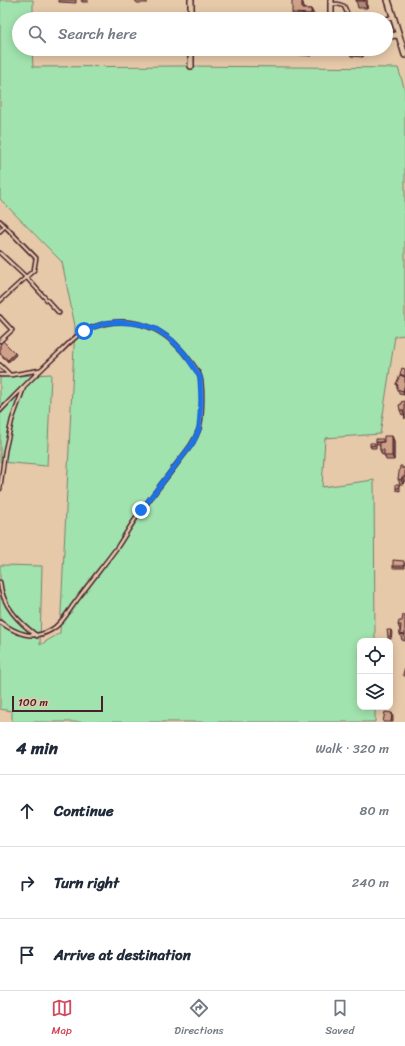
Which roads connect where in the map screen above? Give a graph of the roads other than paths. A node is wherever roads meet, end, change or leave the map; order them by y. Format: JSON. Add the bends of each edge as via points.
{"nodes":[{"id":1,"x":191,"y":0,"type":"edge"},
{"id":2,"x":388,"y":0,"type":"edge"},
{"id":3,"x":331,"y":2,"type":"edge"},
{"id":4,"x":191,"y":12,"type":"edge"},
{"id":5,"x":347,"y":12,"type":"edge"},
{"id":6,"x":392,"y":12,"type":"edge"},
{"id":7,"x":393,"y":17,"type":"edge"},
{"id":8,"x":398,"y":35,"type":"junction"},
{"id":9,"x":393,"y":36,"type":"edge"},
{"id":10,"x":405,"y":55,"type":"edge"},
{"id":11,"x":191,"y":56,"type":"edge"},
{"id":12,"x":191,"y":66,"type":"dead end"},
{"id":13,"x":0,"y":221,"type":"edge"},
{"id":14,"x":5,"y":226,"type":"junction"},
{"id":15,"x":0,"y":231,"type":"edge"},
{"id":16,"x":0,"y":253,"type":"edge"},
{"id":17,"x":26,"y":277,"type":"junction"},
{"id":18,"x":0,"y":301,"type":"edge"},
{"id":19,"x":59,"y":313,"type":"dead end"},
{"id":20,"x":0,"y":317,"type":"edge"},
{"id":21,"x":0,"y":341,"type":"edge"},
{"id":22,"x":0,"y":365,"type":"edge"},
{"id":23,"x":40,"y":370,"type":"junction"},
{"id":24,"x":0,"y":375,"type":"edge"},
{"id":25,"x":10,"y":375,"type":"junction"},
{"id":26,"x":25,"y":385,"type":"junction"},
{"id":27,"x":0,"y":410,"type":"edge"},
{"id":28,"x":0,"y":489,"type":"edge"},
{"id":29,"x":0,"y":582,"type":"edge"},
{"id":30,"x":0,"y":622,"type":"edge"},
{"id":31,"x":37,"y":636,"type":"junction"}],
"edges":[{"from":1,"to":4,"type":"street"},
{"from":2,"to":6,"type":"street"},
{"from":3,"to":5,"type":"lane","via":[[344,6]]},
{"from":7,"to":8,"type":"street"},
{"from":8,"to":9,"type":"street"},
{"from":8,"to":10,"type":"street"},
{"from":11,"to":12,"type":"street"},
{"from":13,"to":14,"type":"lane"},
{"from":14,"to":15,"type":"lane"},
{"from":14,"to":17,"type":"lane","via":[[36,258],[34,270]]},
{"from":16,"to":17,"type":"lane"},
{"from":17,"to":18,"type":"lane"},
{"from":17,"to":19,"type":"lane"},
{"from":20,"to":21,"type":"lane","via":[[12,330]]},
{"from":22,"to":25,"type":"lane"},
{"from":23,"to":25,"type":"lane"},
{"from":23,"to":26,"type":"lane"},
{"from":23,"to":31,"type":"lane","via":[[84,331],[105,323],[140,324],[156,329],[172,340],[185,354],[200,377],[201,400],[199,429],[193,443],[141,510],[118,546],[60,623]]},
{"from":24,"to":25,"type":"lane"},
{"from":26,"to":27,"type":"lane"},
{"from":26,"to":28,"type":"lane","via":[[4,451]]},
{"from":29,"to":31,"type":"lane","via":[[8,607],[22,625]]},
{"from":30,"to":31,"type":"lane","via":[[11,630]]}]}
